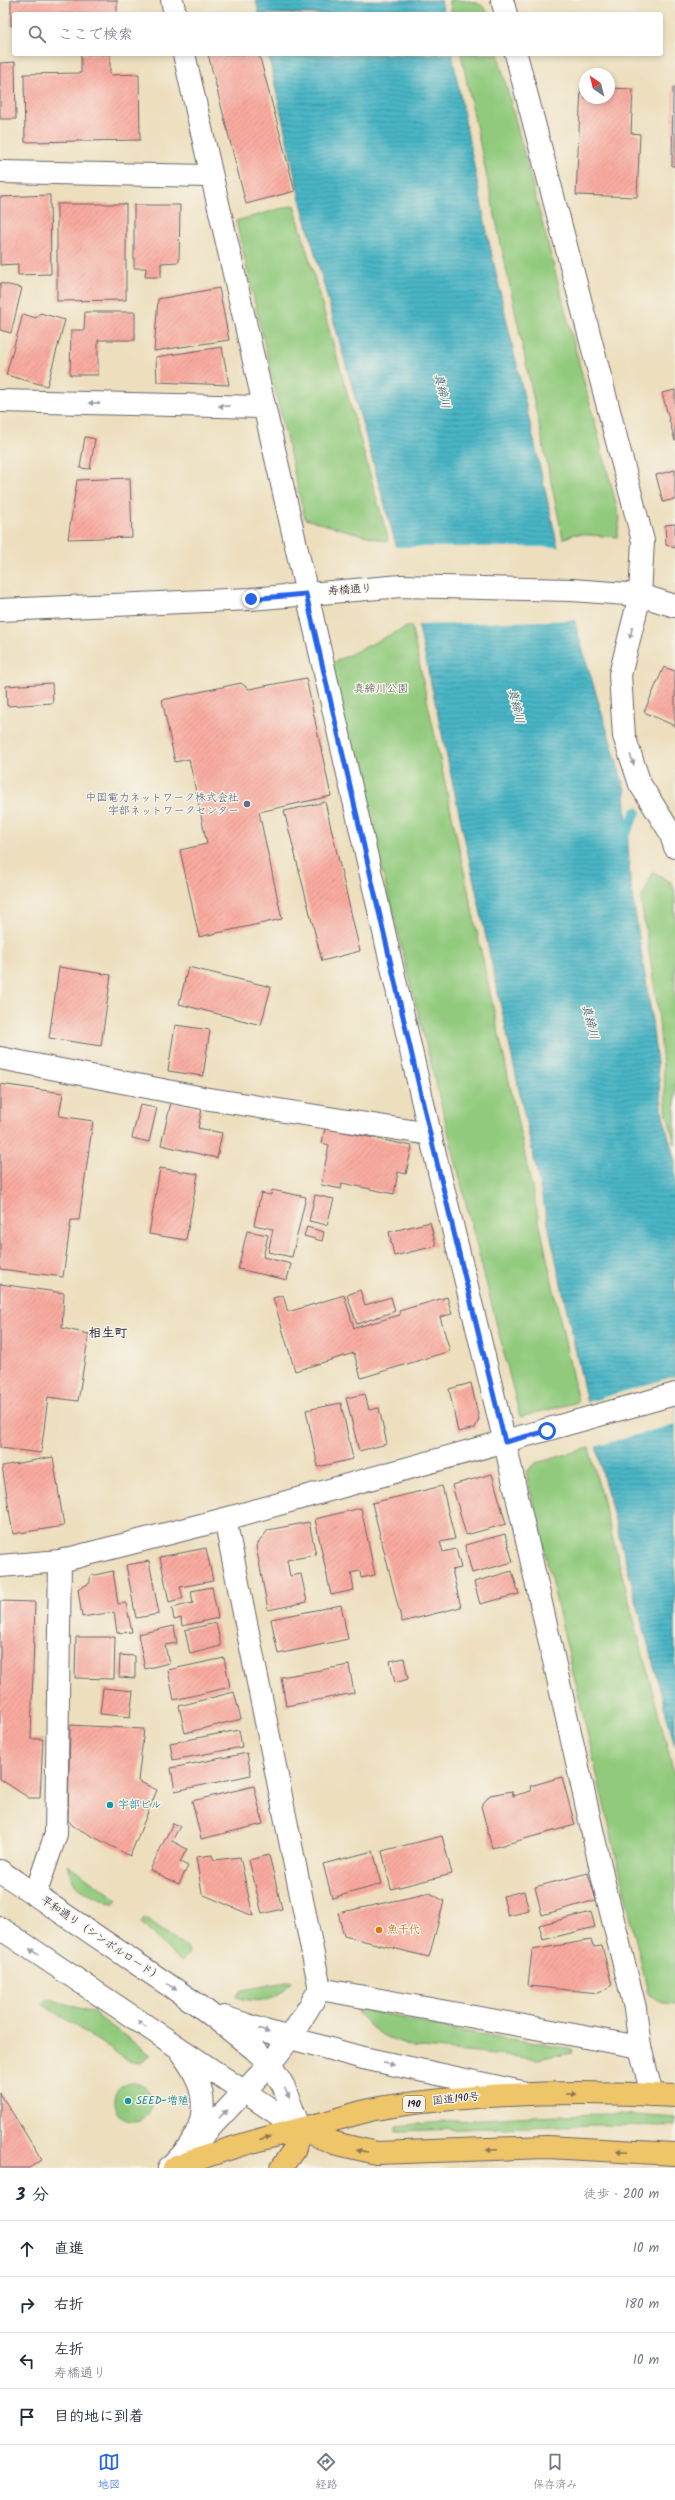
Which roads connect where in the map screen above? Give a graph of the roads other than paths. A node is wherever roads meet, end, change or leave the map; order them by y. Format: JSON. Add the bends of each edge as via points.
{"nodes":[{"id":1,"x":172,"y":0,"type":"edge"},
{"id":2,"x":502,"y":0,"type":"edge"},
{"id":3,"x":175,"y":12,"type":"edge"},
{"id":4,"x":505,"y":12,"type":"edge"},
{"id":5,"x":184,"y":56,"type":"edge"},
{"id":6,"x":517,"y":56,"type":"edge"},
{"id":7,"x":0,"y":172,"type":"edge"},
{"id":8,"x":210,"y":176,"type":"junction"},
{"id":9,"x":0,"y":401,"type":"edge"},
{"id":10,"x":263,"y":406,"type":"junction"},
{"id":11,"x":306,"y":594,"type":"junction"},
{"id":12,"x":640,"y":595,"type":"junction"},
{"id":13,"x":675,"y":606,"type":"edge"},
{"id":14,"x":0,"y":610,"type":"edge"},
{"id":15,"x":673,"y":833,"type":"edge"},
{"id":16,"x":0,"y":1058,"type":"edge"},
{"id":17,"x":430,"y":1134,"type":"junction"},
{"id":18,"x":675,"y":1394,"type":"edge"},
{"id":19,"x":505,"y":1442,"type":"junction"},
{"id":20,"x":225,"y":1519,"type":"junction"},
{"id":21,"x":60,"y":1561,"type":"junction"},
{"id":22,"x":0,"y":1566,"type":"edge"},
{"id":23,"x":0,"y":1872,"type":"edge"},
{"id":24,"x":35,"y":1895,"type":"junction"},
{"id":25,"x":0,"y":1928,"type":"edge"},
{"id":26,"x":320,"y":1989,"type":"junction"},
{"id":27,"x":201,"y":2007,"type":"junction"},
{"id":28,"x":290,"y":2038,"type":"junction"},
{"id":29,"x":175,"y":2046,"type":"junction"},
{"id":30,"x":640,"y":2047,"type":"junction"},
{"id":31,"x":270,"y":2064,"type":"junction"},
{"id":32,"x":245,"y":2092,"type":"junction"},
{"id":33,"x":532,"y":2094,"type":"junction"},
{"id":34,"x":652,"y":2095,"type":"junction"},
{"id":35,"x":675,"y":2096,"type":"edge"},
{"id":36,"x":300,"y":2129,"type":"junction"},
{"id":37,"x":675,"y":2155,"type":"edge"},
{"id":38,"x":180,"y":2160,"type":"edge"},
{"id":39,"x":169,"y":2168,"type":"edge"},
{"id":40,"x":281,"y":2168,"type":"edge"},
{"id":41,"x":633,"y":2168,"type":"edge"}],
"edges":[{"from":1,"to":3,"type":"street"},
{"from":2,"to":4,"type":"street"},
{"from":5,"to":8,"type":"street"},
{"from":6,"to":12,"type":"street","via":[[642,541]]},
{"from":7,"to":8,"type":"street"},
{"from":8,"to":10,"type":"street"},
{"from":10,"to":9,"type":"street","one_way":true},
{"from":10,"to":11,"type":"street"},
{"from":11,"to":12,"type":"street","name":"寿橋通り","via":[[401,586],[572,590]]},
{"from":11,"to":14,"type":"street","name":"寿橋通り","via":[[251,599]]},
{"from":11,"to":17,"type":"street"},
{"from":12,"to":13,"type":"street","name":"寿橋通り"},
{"from":12,"to":15,"type":"street","one_way":true,"via":[[620,675],[624,736],[640,784]]},
{"from":16,"to":17,"type":"street","via":[[203,1098]]},
{"from":17,"to":19,"type":"street"},
{"from":18,"to":19,"type":"street"},
{"from":19,"to":20,"type":"street"},
{"from":19,"to":30,"type":"street","via":[[606,1892],[635,2008]]},
{"from":20,"to":21,"type":"street"},
{"from":20,"to":26,"type":"street"},
{"from":21,"to":22,"type":"street"},
{"from":21,"to":24,"type":"street","via":[[56,1834]]},
{"from":23,"to":24,"type":"street","name":"平和通り（シンボルロード）"},
{"from":24,"to":27,"type":"street","name":"平和通り（シンボルロード）","one_way":true},
{"from":29,"to":25,"type":"street","one_way":true},
{"from":26,"to":28,"type":"street"},
{"from":26,"to":30,"type":"street"},
{"from":27,"to":28,"type":"street","one_way":true,"via":[[232,2021]]},
{"from":27,"to":31,"type":"street","via":[[231,2029]]},
{"from":28,"to":31,"type":"street"},
{"from":28,"to":33,"type":"street","one_way":true,"via":[[363,2058]]},
{"from":29,"to":32,"type":"street"},
{"from":29,"to":38,"type":"street","via":[[195,2074],[201,2089],[202,2119],[195,2140]]},
{"from":30,"to":34,"type":"street"},
{"from":31,"to":32,"type":"street"},
{"from":31,"to":36,"type":"street","one_way":true,"via":[[291,2102]]},
{"from":32,"to":36,"type":"street"},
{"from":38,"to":32,"type":"street","one_way":true},
{"from":33,"to":34,"type":"highway","name":"国道190号","number":"190","one_way":true},
{"from":33,"to":36,"type":"highway","name":"国道190号","number":"190","via":[[464,2097],[384,2108]]},
{"from":34,"to":35,"type":"highway","name":"国道190号","number":"190"},
{"from":37,"to":36,"type":"highway","one_way":true,"via":[[547,2147],[376,2153],[334,2143]]},
{"from":38,"to":36,"type":"highway","name":"国道190号","number":"190","one_way":true},
{"from":36,"to":40,"type":"highway","via":[[295,2148]]},
{"from":37,"to":41,"type":"highway"},
{"from":38,"to":39,"type":"street"}]}
